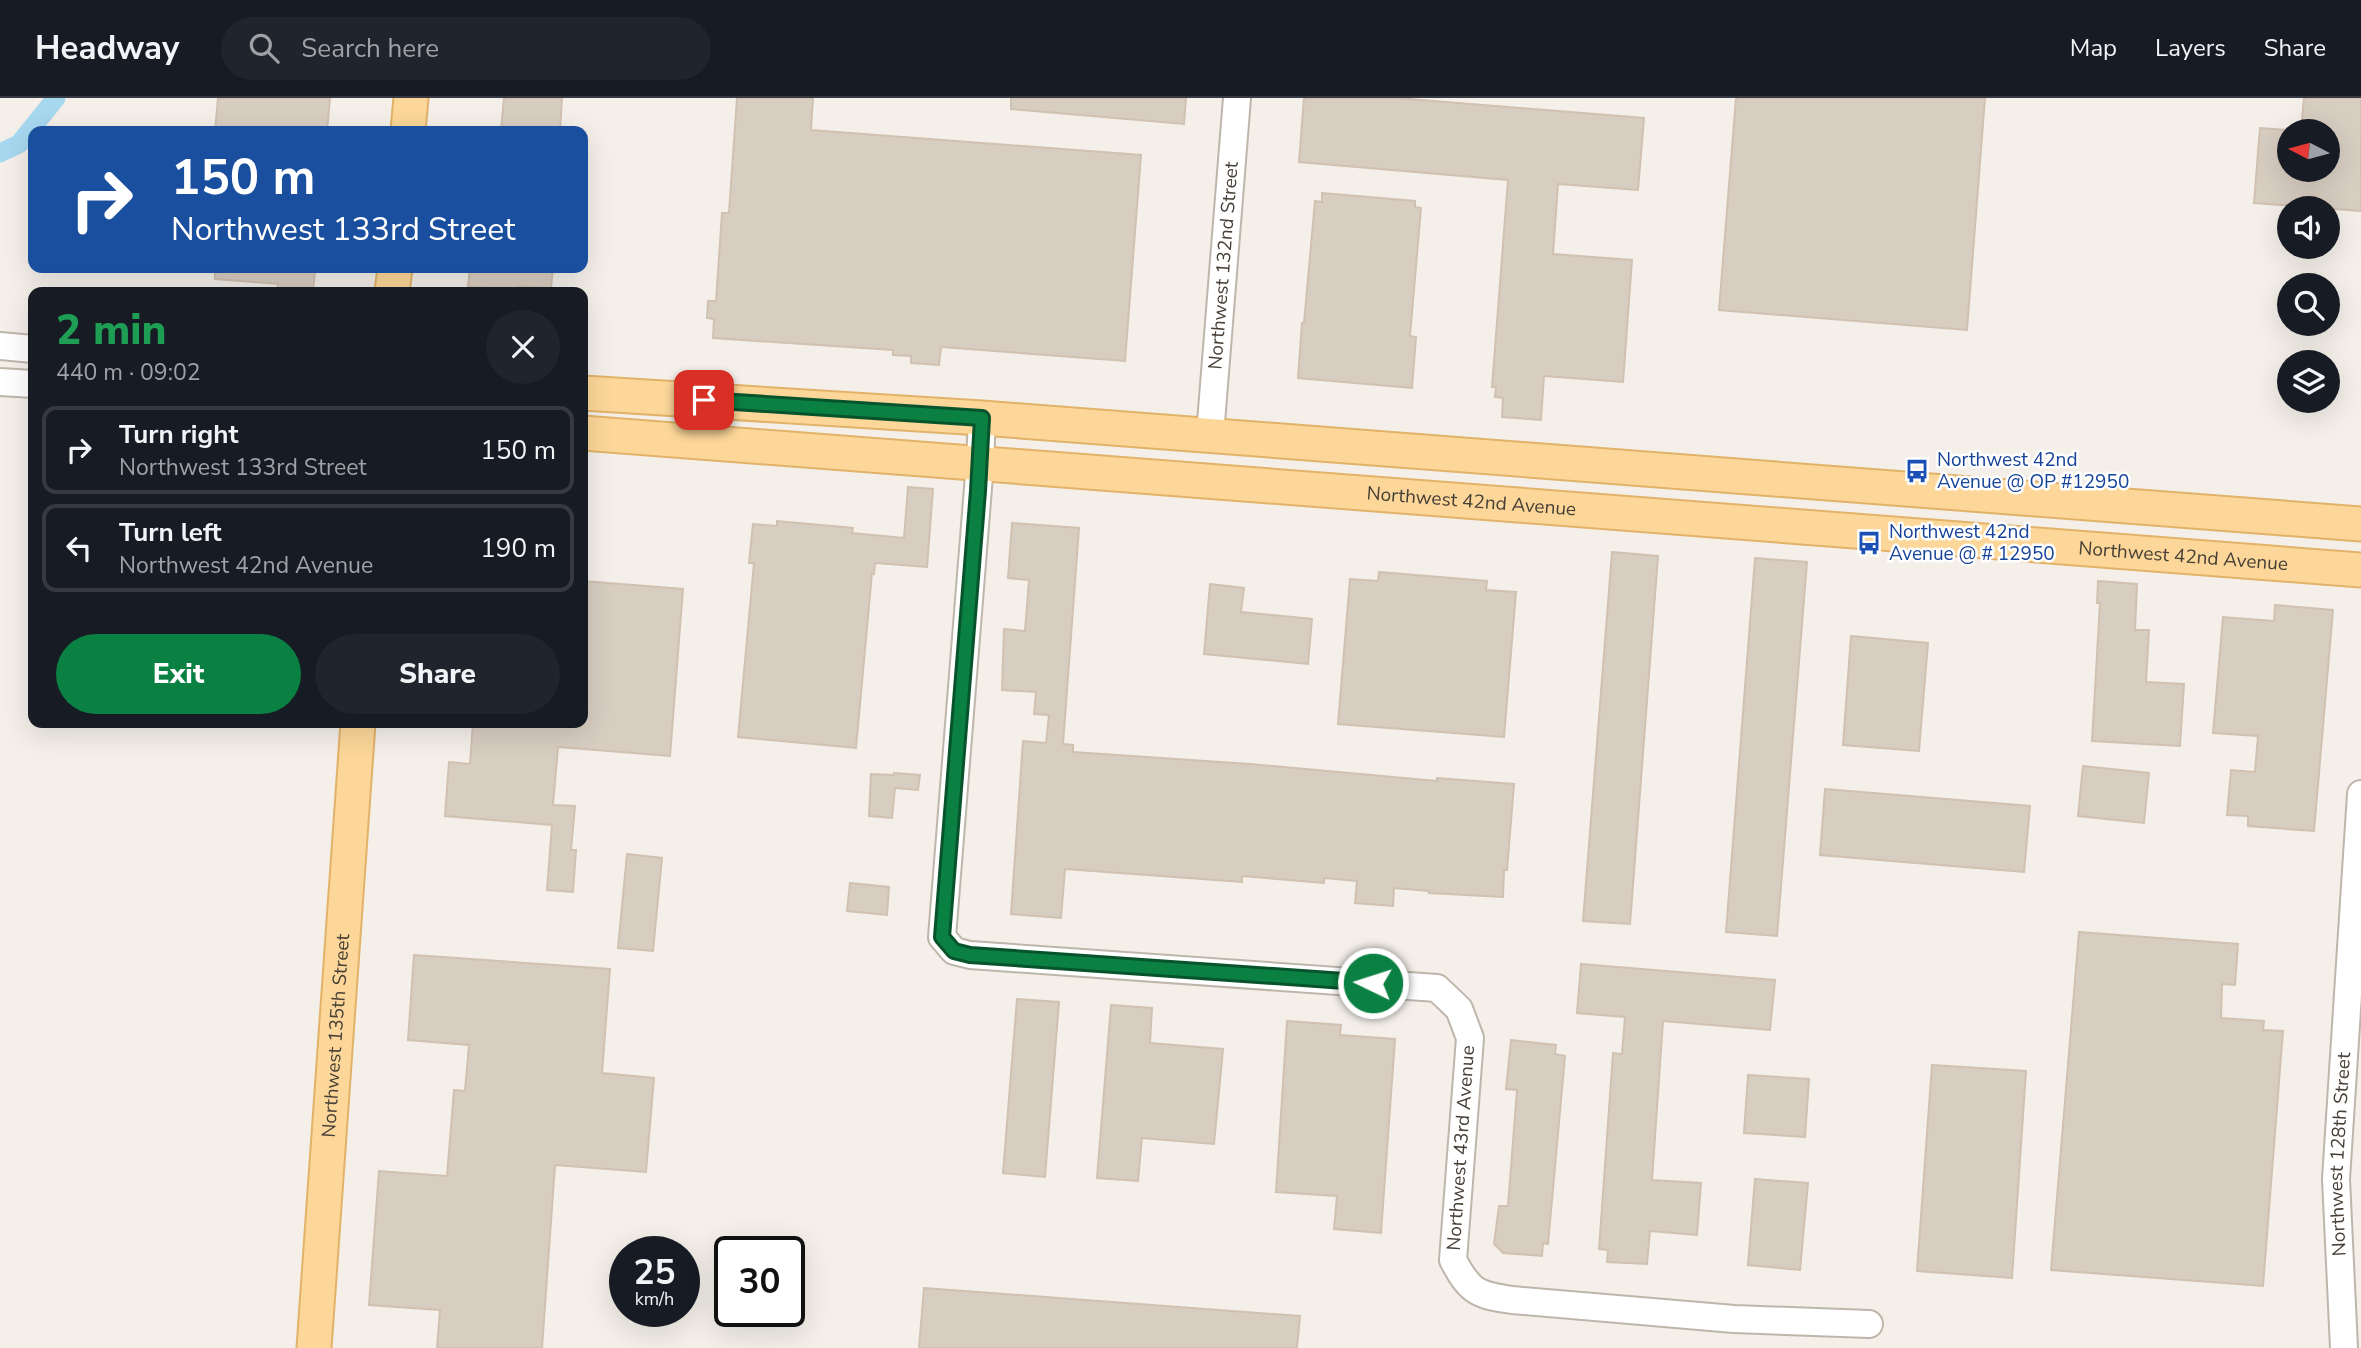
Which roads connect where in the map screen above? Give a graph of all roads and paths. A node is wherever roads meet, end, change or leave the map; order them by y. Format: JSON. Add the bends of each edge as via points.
{"nodes":[{"id":1,"x":411,"y":98,"type":"edge"},
{"id":2,"x":1237,"y":98,"type":"edge"},
{"id":3,"x":408,"y":126,"type":"edge"},
{"id":4,"x":0,"y":346,"type":"edge"},
{"id":5,"x":28,"y":349,"type":"edge"},
{"id":6,"x":0,"y":382,"type":"edge"},
{"id":7,"x":28,"y":384,"type":"edge"},
{"id":8,"x":588,"y":393,"type":"edge"},
{"id":9,"x":982,"y":418,"type":"junction"},
{"id":10,"x":588,"y":433,"type":"edge"},
{"id":11,"x":1210,"y":435,"type":"junction"},
{"id":12,"x":980,"y":463,"type":"junction"},
{"id":13,"x":1207,"y":481,"type":"junction"},
{"id":14,"x":1962,"y":493,"type":"junction"},
{"id":15,"x":2171,"y":510,"type":"junction"},
{"id":16,"x":2361,"y":524,"type":"edge"},
{"id":17,"x":1961,"y":539,"type":"junction"},
{"id":18,"x":2167,"y":555,"type":"junction"},
{"id":19,"x":2361,"y":570,"type":"edge"},
{"id":20,"x":358,"y":728,"type":"edge"},
{"id":21,"x":2361,"y":794,"type":"edge"},
{"id":22,"x":1869,"y":1324,"type":"dead end"},
{"id":23,"x":314,"y":1348,"type":"edge"},
{"id":24,"x":2344,"y":1348,"type":"edge"}],
"edges":[{"from":1,"to":3,"type":"main road"},
{"from":2,"to":11,"type":"street","name":"Northwest 132nd Street"},
{"from":4,"to":5,"type":"street"},
{"from":6,"to":7,"type":"street"},
{"from":8,"to":9,"type":"main road"},
{"from":9,"to":11,"type":"main road"},
{"from":9,"to":12,"type":"street"},
{"from":10,"to":12,"type":"main road","name":"Northwest 42nd Avenue"},
{"from":11,"to":13,"type":"main road"},
{"from":11,"to":14,"type":"main road"},
{"from":12,"to":13,"type":"main road","name":"Northwest 42nd Avenue"},
{"from":12,"to":22,"type":"street","name":"Northwest 43rd Avenue","via":[[942,937],[954,951],[1437,988],[1459,1009],[1470,1038],[1452,1260],[1465,1282],[1483,1296],[1513,1300],[1734,1319]]},
{"from":13,"to":17,"type":"main road","name":"Northwest 42nd Avenue"},
{"from":14,"to":15,"type":"main road"},
{"from":14,"to":17,"type":"main road"},
{"from":15,"to":16,"type":"main road"},
{"from":15,"to":18,"type":"main road"},
{"from":17,"to":18,"type":"main road","name":"Northwest 42nd Avenue"},
{"from":18,"to":19,"type":"main road","name":"Northwest 42nd Avenue"},
{"from":20,"to":23,"type":"main road","name":"Northwest 135th Street"},
{"from":21,"to":24,"type":"street","name":"Northwest 128th Street","via":[[2336,1179]]}]}
